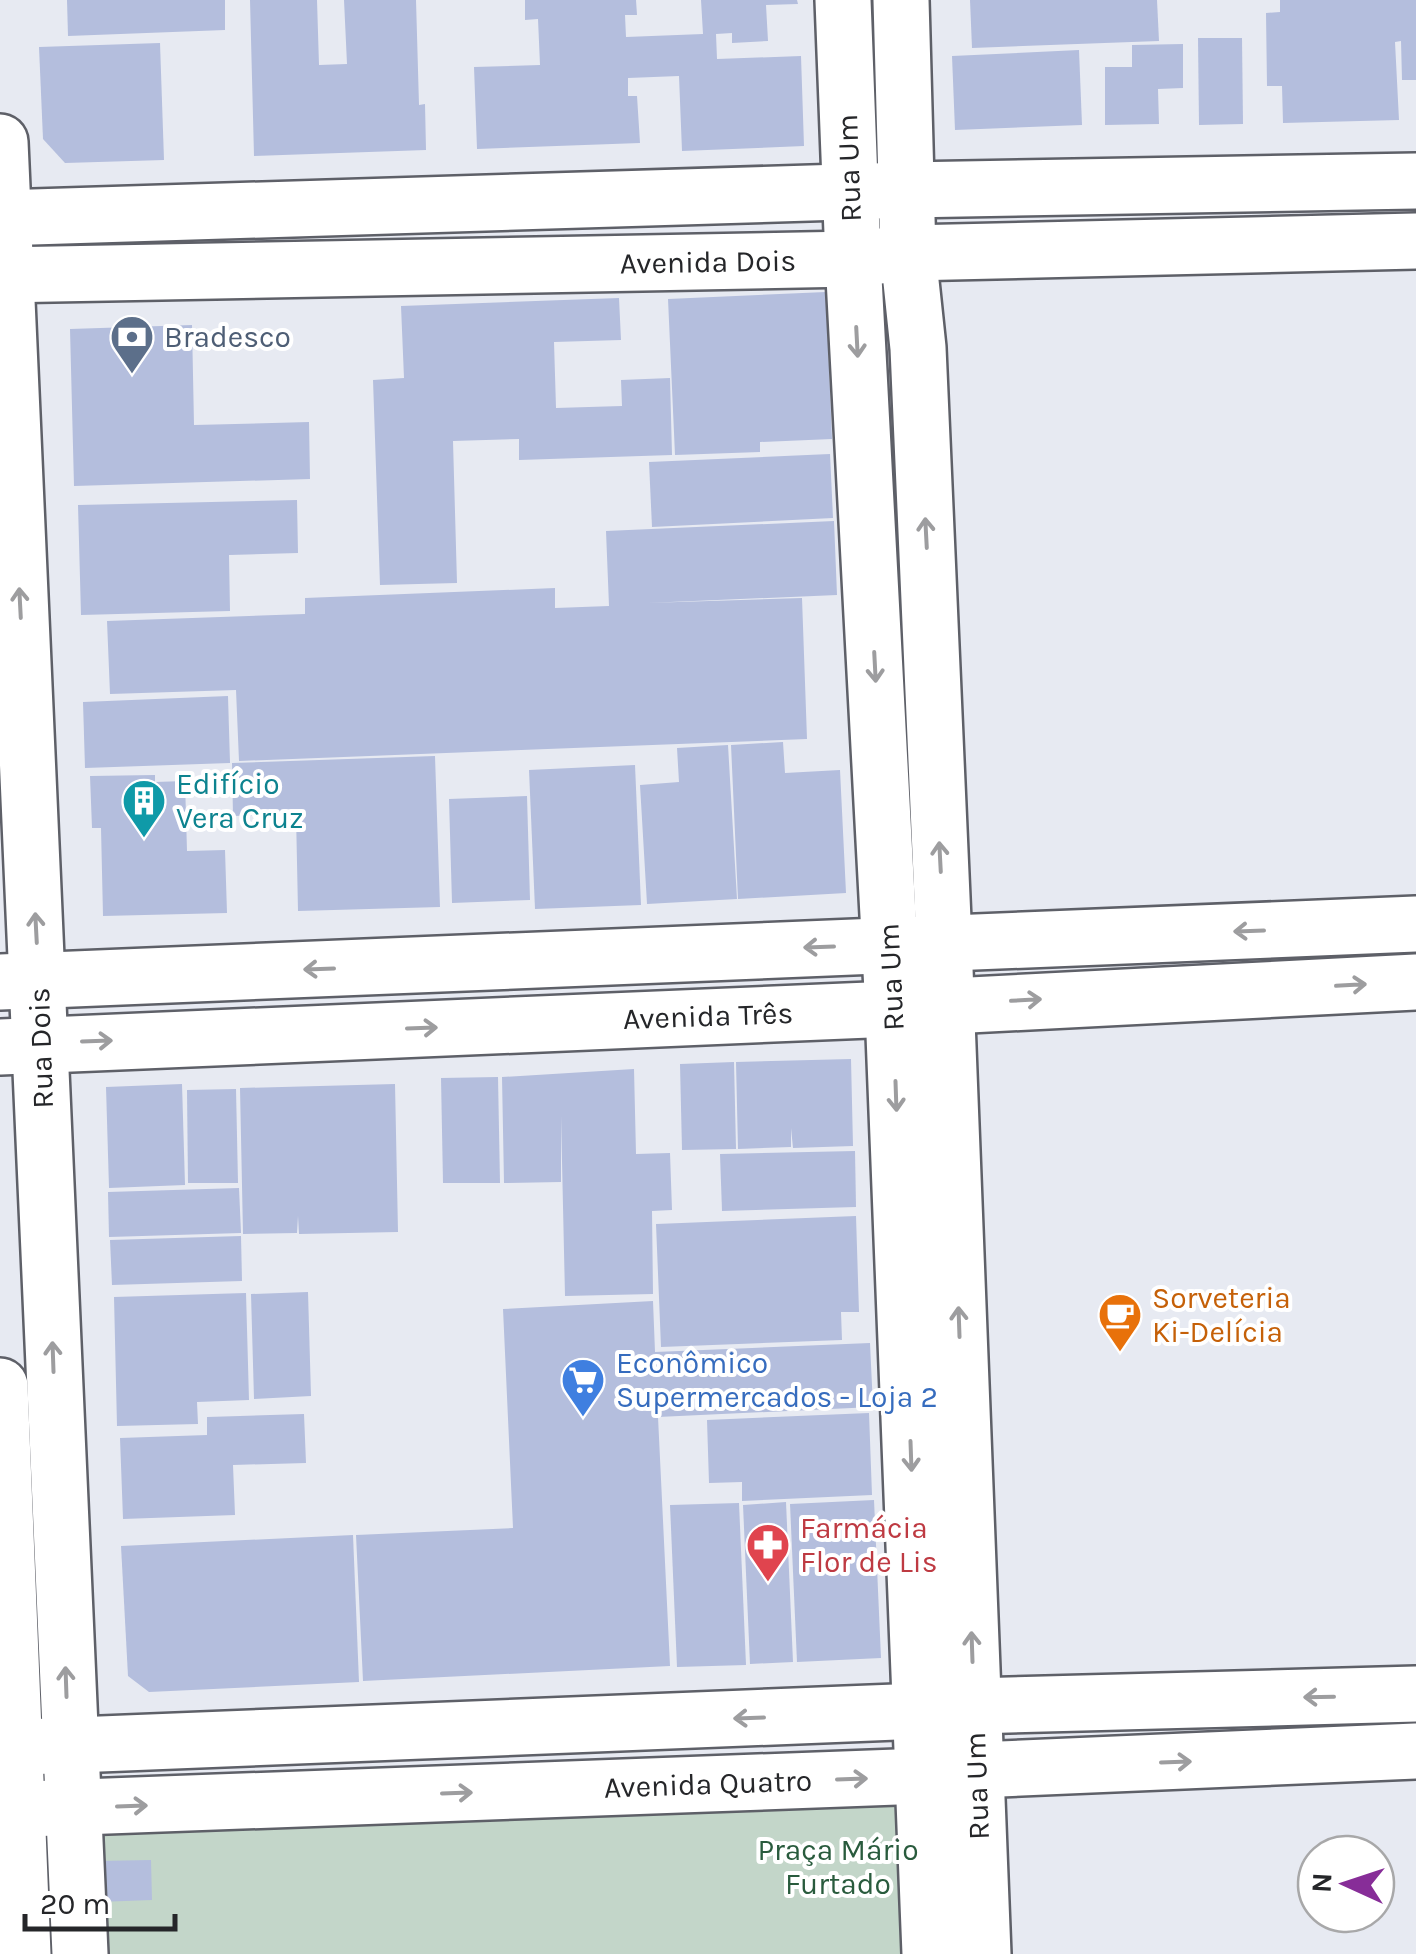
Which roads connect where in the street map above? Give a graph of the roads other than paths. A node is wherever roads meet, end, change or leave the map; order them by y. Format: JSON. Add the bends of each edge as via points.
{"nodes":[{"id":1,"x":842,"y":0,"type":"edge"},
{"id":2,"x":901,"y":0,"type":"edge"},
{"id":3,"x":0,"y":142,"type":"edge"},
{"id":4,"x":1416,"y":180,"type":"edge"},
{"id":5,"x":906,"y":190,"type":"junction"},
{"id":6,"x":850,"y":194,"type":"junction"},
{"id":7,"x":1,"y":218,"type":"edge"},
{"id":8,"x":1416,"y":241,"type":"edge"},
{"id":9,"x":908,"y":253,"type":"junction"},
{"id":10,"x":853,"y":259,"type":"junction"},
{"id":11,"x":2,"y":275,"type":"edge"},
{"id":12,"x":1416,"y":924,"type":"edge"},
{"id":13,"x":944,"y":943,"type":"junction"},
{"id":14,"x":890,"y":944,"type":"junction"},
{"id":15,"x":19,"y":982,"type":"edge"},
{"id":16,"x":1416,"y":982,"type":"edge"},
{"id":17,"x":946,"y":1004,"type":"junction"},
{"id":18,"x":893,"y":1009,"type":"junction"},
{"id":19,"x":20,"y":1045,"type":"edge"},
{"id":20,"x":0,"y":1386,"type":"edge"},
{"id":21,"x":1416,"y":1694,"type":"edge"},
{"id":22,"x":974,"y":1706,"type":"junction"},
{"id":23,"x":921,"y":1712,"type":"junction"},
{"id":24,"x":69,"y":1744,"type":"junction"},
{"id":25,"x":7,"y":1747,"type":"edge"},
{"id":26,"x":1416,"y":1751,"type":"edge"},
{"id":27,"x":977,"y":1770,"type":"junction"},
{"id":28,"x":924,"y":1776,"type":"junction"},
{"id":29,"x":74,"y":1808,"type":"junction"},
{"id":30,"x":9,"y":1810,"type":"edge"},
{"id":31,"x":23,"y":1954,"type":"edge"},
{"id":32,"x":80,"y":1954,"type":"edge"},
{"id":33,"x":930,"y":1954,"type":"edge"},
{"id":34,"x":982,"y":1954,"type":"edge"}],
"edges":[{"from":1,"to":6,"type":"street","name":"Rua Um"},
{"from":2,"to":5,"type":"street","name":"Rua Um"},
{"from":3,"to":7,"type":"street","name":"Rua Dois"},
{"from":4,"to":5,"type":"street"},
{"from":5,"to":6,"type":"street"},
{"from":5,"to":9,"type":"street","name":"Rua Um"},
{"from":6,"to":7,"type":"street"},
{"from":6,"to":10,"type":"street","name":"Rua Um"},
{"from":7,"to":11,"type":"street","name":"Rua Dois"},
{"from":8,"to":9,"type":"street","name":"Avenida Dois"},
{"from":9,"to":10,"type":"street","name":"Avenida Dois"},
{"from":13,"to":9,"type":"street","name":"Rua Um","one_way":true,"via":[[918,348]]},
{"from":10,"to":11,"type":"street","name":"Avenida Dois"},
{"from":10,"to":14,"type":"street","name":"Rua Um","one_way":true},
{"from":15,"to":11,"type":"street","name":"Rua Dois","one_way":true},
{"from":12,"to":13,"type":"street","one_way":true},
{"from":13,"to":14,"type":"street"},
{"from":13,"to":17,"type":"street","name":"Rua Um"},
{"from":14,"to":15,"type":"street","one_way":true},
{"from":14,"to":18,"type":"street","name":"Rua Um"},
{"from":15,"to":19,"type":"street","name":"Rua Dois"},
{"from":17,"to":16,"type":"street","name":"Avenida Três","one_way":true},
{"from":17,"to":18,"type":"street","name":"Avenida Três"},
{"from":22,"to":17,"type":"street","name":"Rua Um","one_way":true},
{"from":19,"to":18,"type":"street","name":"Avenida Três","one_way":true},
{"from":18,"to":23,"type":"street","name":"Rua Um","one_way":true},
{"from":24,"to":19,"type":"street","name":"Rua Dois","one_way":true},
{"from":20,"to":25,"type":"street"},
{"from":21,"to":22,"type":"street","one_way":true},
{"from":22,"to":23,"type":"street"},
{"from":22,"to":27,"type":"street","name":"Rua Um"},
{"from":23,"to":24,"type":"street","one_way":true},
{"from":23,"to":28,"type":"street","name":"Rua Um"},
{"from":24,"to":25,"type":"street"},
{"from":24,"to":29,"type":"street","name":"Rua Dois"},
{"from":25,"to":30,"type":"street"},
{"from":27,"to":26,"type":"street","name":"Avenida Quatro","one_way":true},
{"from":27,"to":28,"type":"street","name":"Avenida Quatro"},
{"from":27,"to":34,"type":"street","name":"Rua Um"},
{"from":29,"to":28,"type":"street","name":"Avenida Quatro","one_way":true},
{"from":28,"to":33,"type":"street","name":"Rua Um"},
{"from":29,"to":30,"type":"street","name":"Avenida Quatro"},
{"from":29,"to":32,"type":"street","name":"Rua Dois"},
{"from":30,"to":31,"type":"street"}]}
